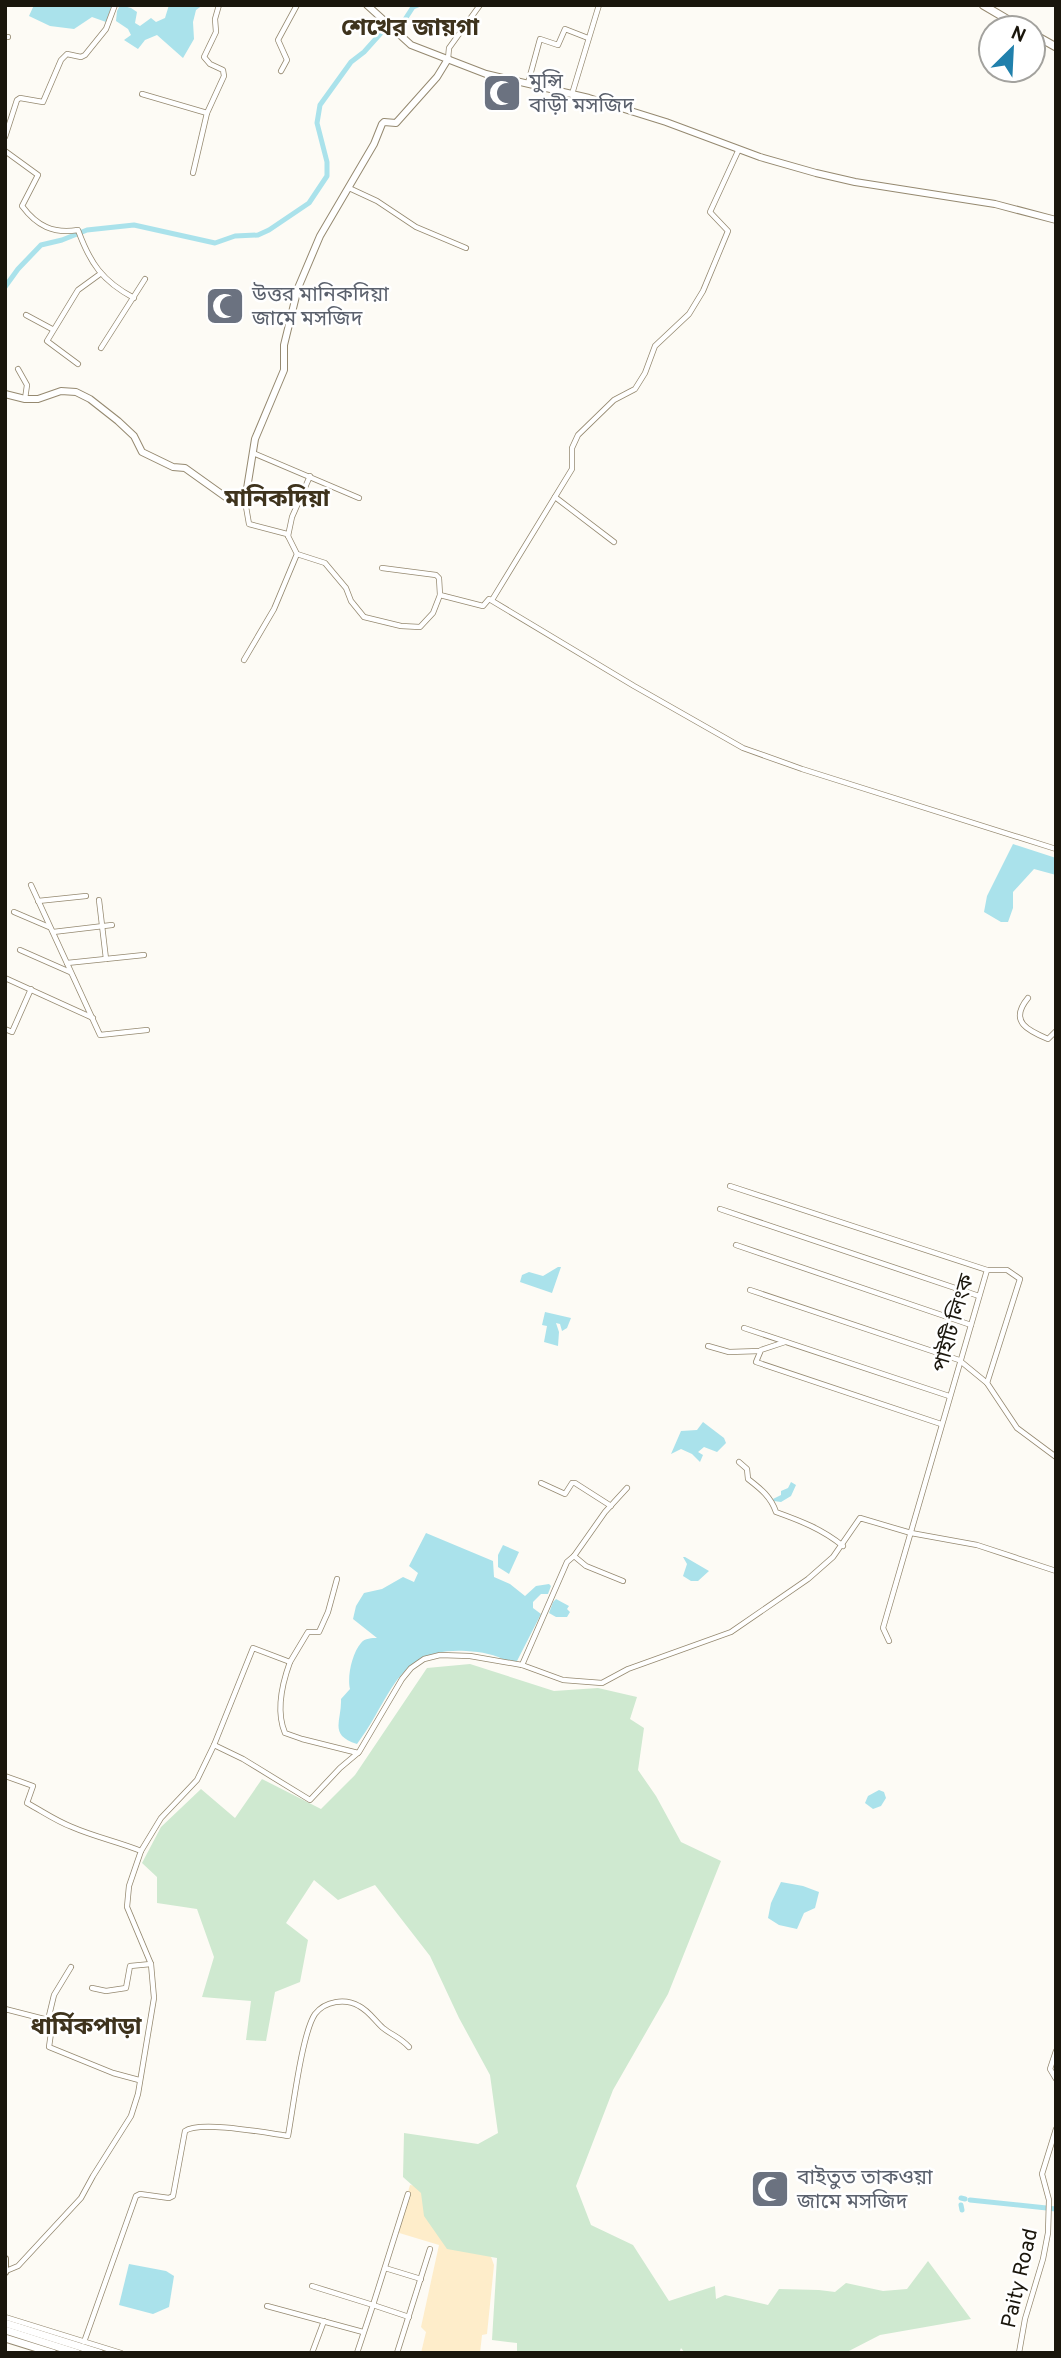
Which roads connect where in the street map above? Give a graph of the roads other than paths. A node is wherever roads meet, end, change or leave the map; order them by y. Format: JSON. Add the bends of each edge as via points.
{"nodes":[{"id":1,"x":115,"y":5,"type":"edge"},
{"id":2,"x":219,"y":5,"type":"edge"},
{"id":3,"x":297,"y":5,"type":"edge"},
{"id":4,"x":367,"y":5,"type":"edge"},
{"id":5,"x":480,"y":5,"type":"edge"},
{"id":6,"x":600,"y":5,"type":"edge"},
{"id":7,"x":983,"y":5,"type":"edge"},
{"id":8,"x":998,"y":14,"type":"edge"},
{"id":9,"x":588,"y":38,"type":"junction"},
{"id":10,"x":448,"y":58,"type":"junction"},
{"id":11,"x":281,"y":71,"type":"dead end"},
{"id":12,"x":528,"y":83,"type":"junction"},
{"id":13,"x":142,"y":94,"type":"dead end"},
{"id":14,"x":572,"y":94,"type":"junction"},
{"id":15,"x":207,"y":113,"type":"junction"},
{"id":16,"x":5,"y":137,"type":"edge"},
{"id":17,"x":739,"y":149,"type":"junction"},
{"id":18,"x":5,"y":151,"type":"edge"},
{"id":19,"x":193,"y":173,"type":"dead end"},
{"id":20,"x":348,"y":187,"type":"junction"},
{"id":21,"x":1056,"y":220,"type":"edge"},
{"id":22,"x":466,"y":248,"type":"dead end"},
{"id":23,"x":100,"y":274,"type":"junction"},
{"id":24,"x":145,"y":279,"type":"dead end"},
{"id":25,"x":134,"y":298,"type":"junction"},
{"id":26,"x":26,"y":315,"type":"dead end"},
{"id":27,"x":52,"y":328,"type":"junction"},
{"id":28,"x":101,"y":348,"type":"dead end"},
{"id":29,"x":78,"y":364,"type":"dead end"},
{"id":30,"x":18,"y":369,"type":"dead end"},
{"id":31,"x":5,"y":394,"type":"edge"},
{"id":32,"x":25,"y":399,"type":"junction"},
{"id":33,"x":253,"y":453,"type":"junction"},
{"id":34,"x":310,"y":477,"type":"junction"},
{"id":35,"x":555,"y":497,"type":"junction"},
{"id":36,"x":359,"y":498,"type":"dead end"},
{"id":37,"x":245,"y":501,"type":"junction"},
{"id":38,"x":288,"y":536,"type":"junction"},
{"id":39,"x":614,"y":542,"type":"dead end"},
{"id":40,"x":297,"y":554,"type":"junction"},
{"id":41,"x":382,"y":568,"type":"dead end"},
{"id":42,"x":440,"y":595,"type":"junction"},
{"id":43,"x":492,"y":600,"type":"junction"},
{"id":44,"x":244,"y":660,"type":"dead end"},
{"id":45,"x":1056,"y":849,"type":"edge"},
{"id":46,"x":31,"y":885,"type":"dead end"},
{"id":47,"x":86,"y":896,"type":"dead end"},
{"id":48,"x":99,"y":900,"type":"dead end"},
{"id":49,"x":38,"y":901,"type":"junction"},
{"id":50,"x":14,"y":912,"type":"dead end"},
{"id":51,"x":112,"y":925,"type":"dead end"},
{"id":52,"x":102,"y":926,"type":"junction"},
{"id":53,"x":52,"y":930,"type":"junction"},
{"id":54,"x":20,"y":950,"type":"dead end"},
{"id":55,"x":144,"y":955,"type":"dead end"},
{"id":56,"x":106,"y":959,"type":"junction"},
{"id":57,"x":67,"y":963,"type":"junction"},
{"id":58,"x":71,"y":972,"type":"junction"},
{"id":59,"x":5,"y":978,"type":"edge"},
{"id":60,"x":31,"y":989,"type":"junction"},
{"id":61,"x":1028,"y":998,"type":"dead end"},
{"id":62,"x":93,"y":1018,"type":"junction"},
{"id":63,"x":5,"y":1029,"type":"edge"},
{"id":64,"x":147,"y":1030,"type":"dead end"},
{"id":65,"x":1056,"y":1031,"type":"edge"},
{"id":66,"x":730,"y":1186,"type":"dead end"},
{"id":67,"x":720,"y":1209,"type":"dead end"},
{"id":68,"x":736,"y":1245,"type":"dead end"},
{"id":69,"x":987,"y":1270,"type":"junction"},
{"id":70,"x":751,"y":1290,"type":"dead end"},
{"id":71,"x":979,"y":1296,"type":"junction"},
{"id":72,"x":971,"y":1325,"type":"junction"},
{"id":73,"x":744,"y":1328,"type":"dead end"},
{"id":74,"x":785,"y":1342,"type":"junction"},
{"id":75,"x":708,"y":1346,"type":"dead end"},
{"id":76,"x":761,"y":1350,"type":"junction"},
{"id":77,"x":959,"y":1360,"type":"junction"},
{"id":78,"x":987,"y":1383,"type":"junction"},
{"id":79,"x":949,"y":1396,"type":"junction"},
{"id":80,"x":941,"y":1424,"type":"junction"},
{"id":81,"x":1056,"y":1457,"type":"edge"},
{"id":82,"x":739,"y":1462,"type":"dead end"},
{"id":83,"x":541,"y":1483,"type":"dead end"},
{"id":84,"x":627,"y":1488,"type":"dead end"},
{"id":85,"x":611,"y":1506,"type":"junction"},
{"id":86,"x":911,"y":1533,"type":"junction"},
{"id":87,"x":842,"y":1546,"type":"junction"},
{"id":88,"x":574,"y":1556,"type":"junction"},
{"id":89,"x":1056,"y":1571,"type":"edge"},
{"id":90,"x":337,"y":1578,"type":"dead end"},
{"id":91,"x":623,"y":1581,"type":"dead end"},
{"id":92,"x":889,"y":1641,"type":"dead end"},
{"id":93,"x":290,"y":1662,"type":"junction"},
{"id":94,"x":522,"y":1665,"type":"junction"},
{"id":95,"x":214,"y":1745,"type":"junction"},
{"id":96,"x":359,"y":1752,"type":"junction"},
{"id":97,"x":5,"y":1776,"type":"edge"},
{"id":98,"x":141,"y":1851,"type":"junction"},
{"id":99,"x":151,"y":1964,"type":"junction"},
{"id":100,"x":71,"y":1967,"type":"dead end"},
{"id":101,"x":92,"y":1988,"type":"dead end"},
{"id":102,"x":5,"y":2009,"type":"edge"},
{"id":103,"x":48,"y":2020,"type":"junction"},
{"id":104,"x":409,"y":2047,"type":"dead end"},
{"id":105,"x":1056,"y":2051,"type":"edge"},
{"id":106,"x":1056,"y":2079,"type":"edge"},
{"id":107,"x":139,"y":2080,"type":"junction"},
{"id":108,"x":1056,"y":2129,"type":"edge"},
{"id":109,"x":408,"y":2193,"type":"dead end"},
{"id":110,"x":430,"y":2249,"type":"dead end"},
{"id":111,"x":5,"y":2259,"type":"edge"},
{"id":112,"x":385,"y":2268,"type":"junction"},
{"id":113,"x":5,"y":2271,"type":"edge"},
{"id":114,"x":421,"y":2279,"type":"junction"},
{"id":115,"x":312,"y":2286,"type":"dead end"},
{"id":116,"x":373,"y":2305,"type":"junction"},
{"id":117,"x":267,"y":2306,"type":"dead end"},
{"id":118,"x":5,"y":2317,"type":"edge"},
{"id":119,"x":409,"y":2317,"type":"junction"},
{"id":120,"x":324,"y":2321,"type":"junction"},
{"id":121,"x":5,"y":2323,"type":"edge"},
{"id":122,"x":5,"y":2330,"type":"edge"},
{"id":123,"x":363,"y":2332,"type":"junction"},
{"id":124,"x":5,"y":2338,"type":"edge"},
{"id":125,"x":84,"y":2343,"type":"junction"},
{"id":126,"x":53,"y":2353,"type":"edge"},
{"id":127,"x":77,"y":2353,"type":"edge"},
{"id":128,"x":100,"y":2353,"type":"edge"},
{"id":129,"x":121,"y":2353,"type":"edge"},
{"id":130,"x":312,"y":2353,"type":"edge"},
{"id":131,"x":357,"y":2353,"type":"edge"},
{"id":132,"x":397,"y":2353,"type":"edge"},
{"id":133,"x":1019,"y":2353,"type":"edge"}],
"edges":[{"from":1,"to":16,"type":"street","via":[[106,29],[85,55],[67,54],[61,60],[43,102],[17,100]]},
{"from":2,"to":15,"type":"street","via":[[215,32],[204,57],[224,73]]},
{"from":3,"to":11,"type":"street","via":[[278,40],[287,60]]},
{"from":4,"to":10,"type":"main road","via":[[411,45]]},
{"from":5,"to":10,"type":"street","via":[[449,48]]},
{"from":6,"to":9,"type":"street"},
{"from":7,"to":8,"type":"main road"},
{"from":9,"to":12,"type":"street","via":[[565,29],[558,45],[540,39]]},
{"from":9,"to":14,"type":"street"},
{"from":10,"to":12,"type":"main road","via":[[485,74]]},
{"from":10,"to":20,"type":"main road","via":[[396,123],[382,124]]},
{"from":12,"to":14,"type":"main road"},
{"from":13,"to":15,"type":"street"},
{"from":14,"to":17,"type":"main road"},
{"from":15,"to":19,"type":"street"},
{"from":17,"to":21,"type":"main road","via":[[856,182],[995,204]]},
{"from":17,"to":35,"type":"street","via":[[710,212],[728,230],[703,291],[689,314],[655,346],[635,389],[614,400],[578,435],[572,469]]},
{"from":18,"to":23,"type":"street","via":[[38,175],[22,206],[44,229],[78,230]]},
{"from":20,"to":22,"type":"street","via":[[416,227]]},
{"from":20,"to":33,"type":"main road","via":[[298,288],[284,345],[284,370]]},
{"from":23,"to":25,"type":"street"},
{"from":23,"to":27,"type":"street","via":[[78,290]]},
{"from":24,"to":25,"type":"street"},
{"from":25,"to":28,"type":"street"},
{"from":26,"to":27,"type":"street"},
{"from":27,"to":29,"type":"street","via":[[47,341]]},
{"from":30,"to":32,"type":"street","via":[[27,385]]},
{"from":31,"to":32,"type":"main road"},
{"from":32,"to":37,"type":"main road","via":[[61,391],[83,396],[134,436],[142,452],[185,468],[227,498]]},
{"from":33,"to":34,"type":"street"},
{"from":33,"to":37,"type":"main road"},
{"from":34,"to":36,"type":"street"},
{"from":34,"to":38,"type":"street"},
{"from":35,"to":39,"type":"street"},
{"from":35,"to":43,"type":"street"},
{"from":37,"to":38,"type":"street","via":[[250,525]]},
{"from":38,"to":40,"type":"street"},
{"from":40,"to":42,"type":"street","via":[[325,563],[363,617],[370,620],[420,628]]},
{"from":40,"to":44,"type":"street","via":[[274,609]]},
{"from":41,"to":42,"type":"street","via":[[436,575]]},
{"from":42,"to":43,"type":"street","via":[[483,606]]},
{"from":43,"to":45,"type":"street","via":[[743,748]]},
{"from":46,"to":49,"type":"street"},
{"from":47,"to":49,"type":"street"},
{"from":48,"to":52,"type":"street"},
{"from":49,"to":53,"type":"street"},
{"from":50,"to":53,"type":"street"},
{"from":51,"to":52,"type":"street"},
{"from":52,"to":53,"type":"street"},
{"from":52,"to":56,"type":"street"},
{"from":53,"to":57,"type":"street"},
{"from":54,"to":58,"type":"street"},
{"from":55,"to":56,"type":"street"},
{"from":56,"to":57,"type":"street"},
{"from":57,"to":58,"type":"street"},
{"from":58,"to":62,"type":"street"},
{"from":59,"to":60,"type":"street"},
{"from":60,"to":62,"type":"street"},
{"from":60,"to":63,"type":"street","via":[[12,1032]]},
{"from":61,"to":65,"type":"street","via":[[1022,1009],[1024,1029],[1048,1039]]},
{"from":62,"to":64,"type":"street","via":[[100,1035]]},
{"from":66,"to":69,"type":"street","name":"পাইটি লিংক"},
{"from":67,"to":71,"type":"street"},
{"from":68,"to":72,"type":"street"},
{"from":69,"to":71,"type":"street","name":"পাইটি লিংক"},
{"from":69,"to":78,"type":"street","via":[[1007,1270],[1020,1279]]},
{"from":70,"to":77,"type":"street"},
{"from":71,"to":72,"type":"street","name":"পাইটি লিংক"},
{"from":72,"to":77,"type":"street","name":"পাইটি লিংক"},
{"from":73,"to":74,"type":"street"},
{"from":74,"to":76,"type":"street"},
{"from":74,"to":79,"type":"street"},
{"from":75,"to":76,"type":"street","via":[[729,1352]]},
{"from":76,"to":80,"type":"street","via":[[756,1362]]},
{"from":77,"to":78,"type":"street"},
{"from":77,"to":79,"type":"street","name":"পাইটি লিংক"},
{"from":78,"to":81,"type":"street","via":[[1017,1428]]},
{"from":79,"to":80,"type":"street","name":"পাইটি লিংক"},
{"from":80,"to":86,"type":"street","name":"পাইটি লিংক"},
{"from":82,"to":87,"type":"street","via":[[747,1469],[748,1479],[773,1502],[776,1512],[826,1532]]},
{"from":83,"to":85,"type":"street","via":[[565,1494],[572,1482]]},
{"from":84,"to":85,"type":"street"},
{"from":85,"to":88,"type":"street"},
{"from":86,"to":87,"type":"street","via":[[860,1518]]},
{"from":86,"to":89,"type":"street","via":[[977,1545]]},
{"from":86,"to":92,"type":"street","name":"পাইটি লিংক","via":[[883,1628]]},
{"from":87,"to":94,"type":"street","via":[[808,1579],[731,1632],[602,1683],[563,1680]]},
{"from":88,"to":91,"type":"street"},
{"from":88,"to":94,"type":"street","via":[[560,1575]]},
{"from":90,"to":93,"type":"street","via":[[319,1632],[308,1632]]},
{"from":93,"to":95,"type":"street","via":[[253,1648]]},
{"from":93,"to":96,"type":"street","via":[[279,1720],[285,1732]]},
{"from":94,"to":96,"type":"street","via":[[449,1655],[424,1659],[402,1679]]},
{"from":95,"to":96,"type":"street","via":[[310,1800]]},
{"from":95,"to":98,"type":"street","via":[[197,1780],[160,1818]]},
{"from":97,"to":98,"type":"street","via":[[33,1786],[27,1803],[53,1818]]},
{"from":98,"to":99,"type":"street","via":[[127,1907]]},
{"from":99,"to":101,"type":"street","via":[[131,1966],[126,1988]]},
{"from":99,"to":107,"type":"street","via":[[154,1998]]},
{"from":100,"to":103,"type":"street","via":[[54,1996]]},
{"from":102,"to":103,"type":"street"},
{"from":103,"to":107,"type":"street","via":[[52,2026],[49,2047]]},
{"from":104,"to":125,"type":"street","via":[[359,2006],[334,2002],[314,2016],[307,2035],[288,2136],[213,2126],[191,2126],[184,2131],[173,2196],[136,2196]]},
{"from":105,"to":106,"type":"street","via":[[1050,2069]]},
{"from":107,"to":113,"type":"street","via":[[131,2116],[81,2198],[18,2266]]},
{"from":108,"to":133,"type":"street","name":"Paity Road","via":[[1042,2174],[1049,2200],[1044,2259]]},
{"from":109,"to":112,"type":"street"},
{"from":110,"to":114,"type":"street"},
{"from":111,"to":113,"type":"main road"},
{"from":112,"to":114,"type":"street"},
{"from":112,"to":116,"type":"street"},
{"from":114,"to":119,"type":"street"},
{"from":115,"to":116,"type":"street"},
{"from":116,"to":119,"type":"street"},
{"from":116,"to":123,"type":"street"},
{"from":117,"to":120,"type":"street"},
{"from":118,"to":125,"type":"street"},
{"from":119,"to":132,"type":"street"},
{"from":120,"to":123,"type":"street"},
{"from":120,"to":130,"type":"street"},
{"from":121,"to":128,"type":"main road"},
{"from":122,"to":127,"type":"main road"},
{"from":123,"to":131,"type":"street"},
{"from":124,"to":126,"type":"main road"},
{"from":125,"to":129,"type":"street"}]}
